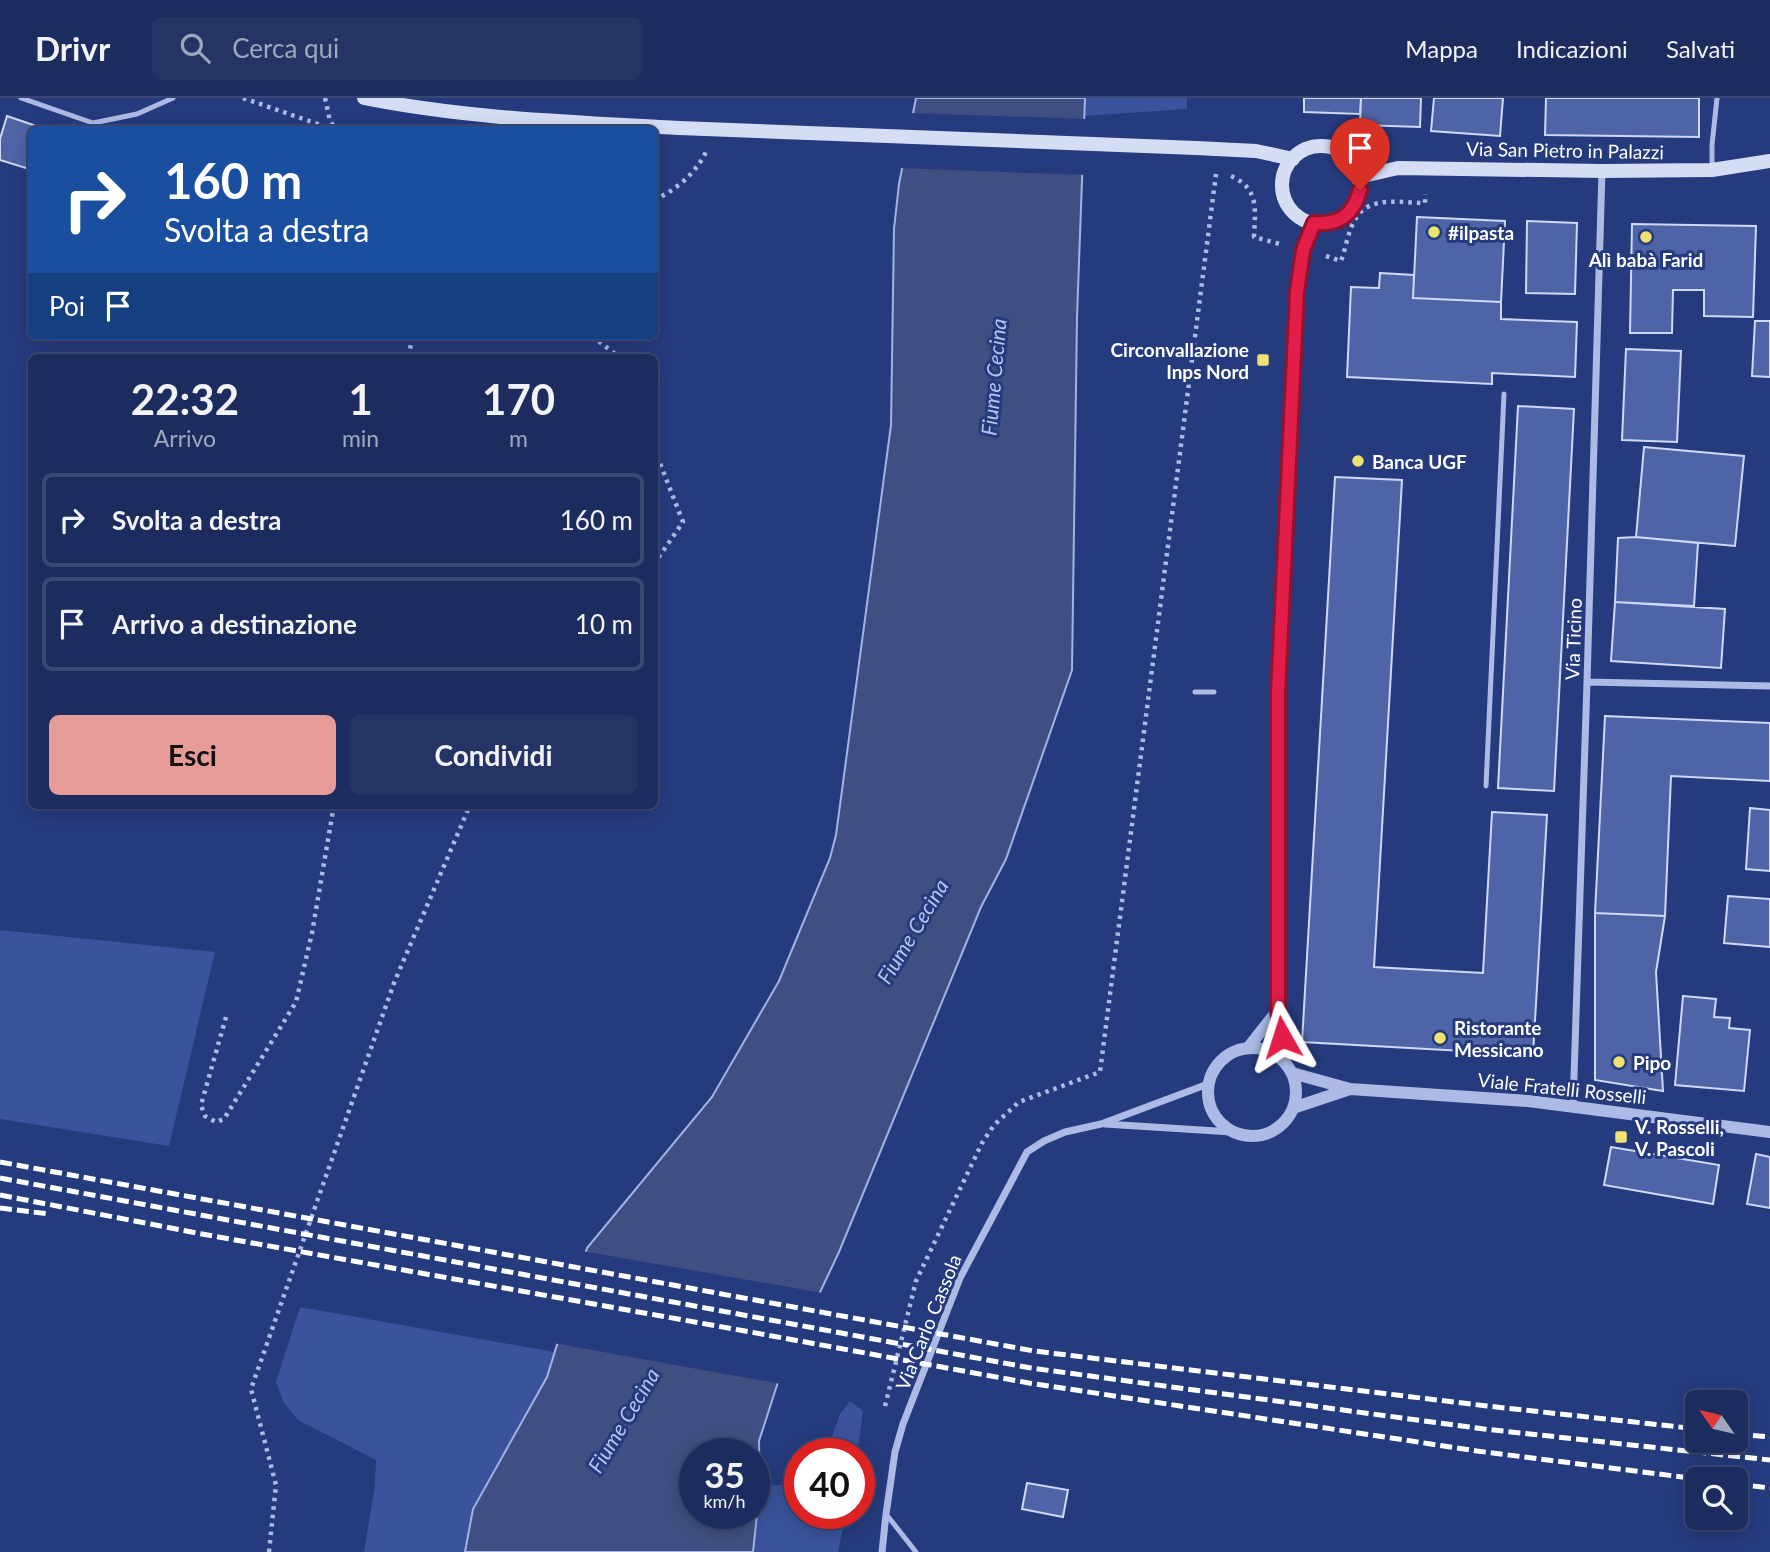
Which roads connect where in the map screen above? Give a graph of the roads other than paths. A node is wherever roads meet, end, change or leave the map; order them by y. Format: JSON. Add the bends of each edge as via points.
{"nodes":[{"id":1,"x":21,"y":98,"type":"edge"},
{"id":2,"x":173,"y":98,"type":"edge"},
{"id":3,"x":364,"y":98,"type":"edge"},
{"id":4,"x":1717,"y":98,"type":"edge"},
{"id":5,"x":647,"y":126,"type":"edge"},
{"id":6,"x":658,"y":127,"type":"edge"},
{"id":7,"x":1293,"y":159,"type":"junction"},
{"id":8,"x":1770,"y":161,"type":"edge"},
{"id":9,"x":1712,"y":170,"type":"junction"},
{"id":10,"x":1602,"y":171,"type":"junction"},
{"id":11,"x":1360,"y":177,"type":"junction"},
{"id":12,"x":1314,"y":223,"type":"junction"},
{"id":13,"x":1504,"y":394,"type":"dead end"},
{"id":14,"x":1587,"y":682,"type":"junction"},
{"id":15,"x":1770,"y":685,"type":"edge"},
{"id":16,"x":1195,"y":692,"type":"dead end"},
{"id":17,"x":1214,"y":692,"type":"dead end"},
{"id":18,"x":1486,"y":786,"type":"dead end"},
{"id":19,"x":1278,"y":1010,"type":"junction"},
{"id":20,"x":1248,"y":1048,"type":"junction"},
{"id":21,"x":1289,"y":1068,"type":"junction"},
{"id":22,"x":1208,"y":1084,"type":"junction"},
{"id":23,"x":1350,"y":1088,"type":"junction"},
{"id":24,"x":1573,"y":1107,"type":"junction"},
{"id":25,"x":1293,"y":1108,"type":"junction"},
{"id":26,"x":1101,"y":1124,"type":"junction"},
{"id":27,"x":1232,"y":1132,"type":"junction"},
{"id":28,"x":1770,"y":1132,"type":"edge"},
{"id":29,"x":886,"y":1514,"type":"junction"},
{"id":30,"x":882,"y":1552,"type":"edge"},
{"id":31,"x":916,"y":1552,"type":"edge"}],
"edges":[{"from":1,"to":2,"type":"lane","via":[[93,123],[137,114]]},
{"from":3,"to":5,"type":"main road","bridge":true,"via":[[502,117]]},
{"from":4,"to":9,"type":"lane"},
{"from":6,"to":7,"type":"main road","bridge":true,"via":[[1256,151]]},
{"from":7,"to":11,"type":"main road","via":[[1302,151],[1326,146],[1348,156]]},
{"from":7,"to":12,"type":"main road","via":[[1283,180],[1286,203],[1293,213]]},
{"from":8,"to":9,"type":"main road","name":"Via San Pietro in Palazzi"},
{"from":9,"to":10,"type":"main road","name":"Via San Pietro in Palazzi"},
{"from":10,"to":11,"type":"main road","name":"Via San Pietro in Palazzi","via":[[1398,168]]},
{"from":10,"to":14,"type":"street","name":"Via Ticino"},
{"from":11,"to":12,"type":"main road","via":[[1357,202],[1349,212],[1327,224]]},
{"from":12,"to":19,"type":"street","via":[[1303,250],[1297,292],[1278,693]]},
{"from":13,"to":18,"type":"lane"},
{"from":14,"to":15,"type":"street"},
{"from":14,"to":24,"type":"street","name":"Via Ticino"},
{"from":16,"to":17,"type":"lane"},
{"from":19,"to":20,"type":"street"},
{"from":19,"to":21,"type":"street"},
{"from":20,"to":21,"type":"street","via":[[1275,1054]]},
{"from":20,"to":22,"type":"street","via":[[1222,1060]]},
{"from":21,"to":23,"type":"street","name":"Viale Fratelli Rosselli"},
{"from":21,"to":25,"type":"street","via":[[1296,1084]]},
{"from":22,"to":26,"type":"street","name":"Via Carlo Cassola"},
{"from":22,"to":27,"type":"street","via":[[1213,1112]]},
{"from":23,"to":24,"type":"street","name":"Viale Fratelli Rosselli"},
{"from":23,"to":25,"type":"street","name":"Viale Fratelli Rosselli"},
{"from":24,"to":28,"type":"street","name":"Viale Fratelli Rosselli"},
{"from":25,"to":27,"type":"street","via":[[1274,1131],[1261,1136]]},
{"from":26,"to":27,"type":"street","name":"Via Carlo Cassola"},
{"from":26,"to":29,"type":"street","name":"Via Carlo Cassola","via":[[1065,1132],[1027,1152],[960,1278],[903,1423]]},
{"from":29,"to":30,"type":"street","name":"Via Carlo Cassola"},
{"from":29,"to":31,"type":"lane"}]}
